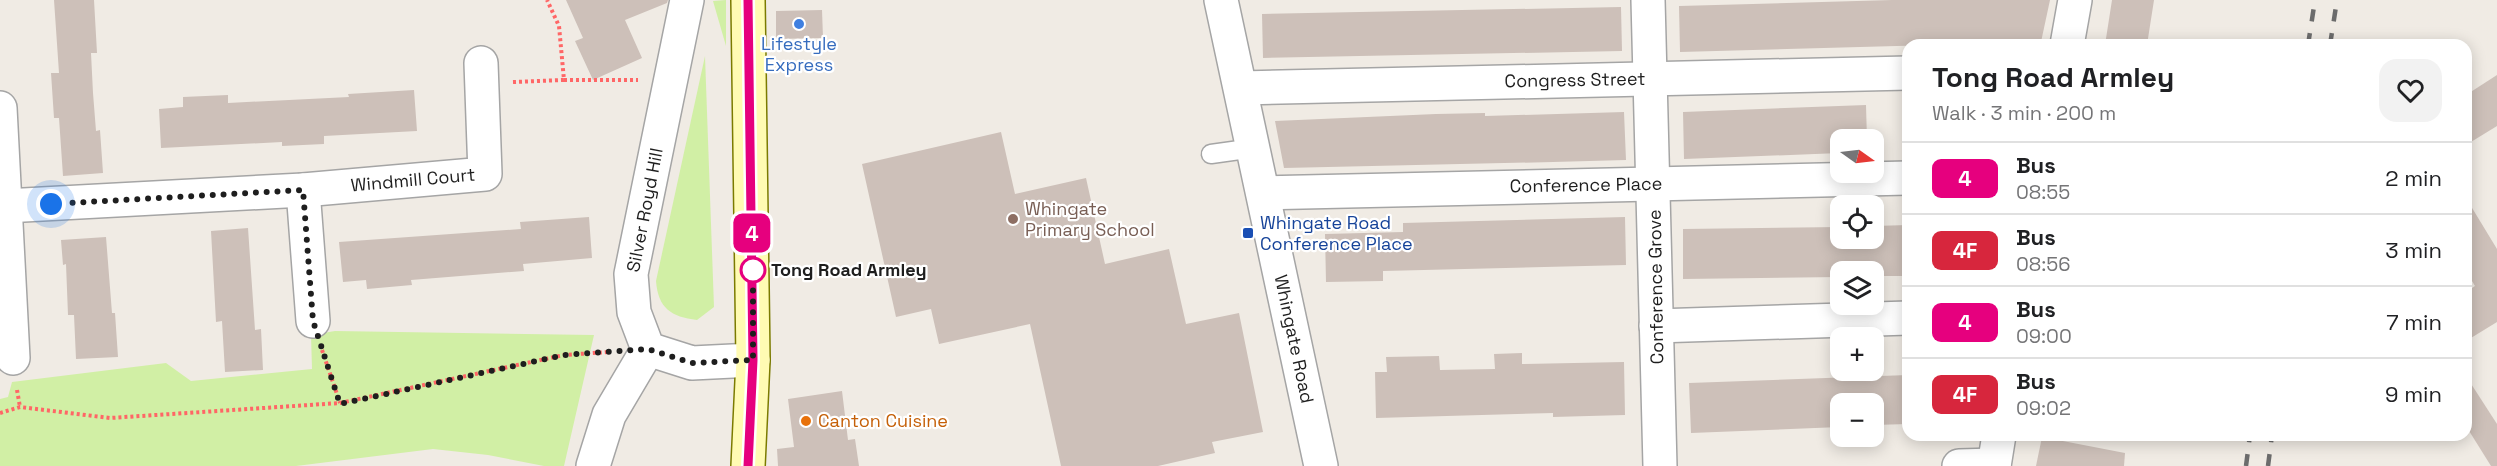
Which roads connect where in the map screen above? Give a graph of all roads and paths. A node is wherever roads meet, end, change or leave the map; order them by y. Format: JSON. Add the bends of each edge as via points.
{"nodes":[{"id":1,"x":547,"y":0,"type":"edge"},
{"id":2,"x":687,"y":0,"type":"edge"},
{"id":3,"x":748,"y":0,"type":"edge"},
{"id":4,"x":1221,"y":0,"type":"edge"},
{"id":5,"x":1648,"y":0,"type":"edge"},
{"id":6,"x":2075,"y":0,"type":"edge"},
{"id":7,"x":2068,"y":39,"type":"edge"},
{"id":8,"x":482,"y":73,"type":"joint"},
{"id":9,"x":1902,"y":73,"type":"edge"},
{"id":10,"x":1650,"y":78,"type":"junction"},
{"id":11,"x":564,"y":80,"type":"junction"},
{"id":12,"x":671,"y":81,"type":"junction"},
{"id":13,"x":1241,"y":87,"type":"junction"},
{"id":14,"x":0,"y":108,"type":"edge"},
{"id":15,"x":1254,"y":148,"type":"junction"},
{"id":16,"x":1211,"y":154,"type":"dead end"},
{"id":17,"x":1902,"y":178,"type":"edge"},
{"id":18,"x":1653,"y":184,"type":"junction"},
{"id":19,"x":303,"y":190,"type":"junction"},
{"id":20,"x":1264,"y":193,"type":"junction"},
{"id":21,"x":5,"y":206,"type":"junction"},
{"id":22,"x":1902,"y":318,"type":"edge"},
{"id":23,"x":313,"y":321,"type":"joint"},
{"id":24,"x":1656,"y":326,"type":"junction"},
{"id":25,"x":648,"y":349,"type":"junction"},
{"id":26,"x":13,"y":358,"type":"dead end"},
{"id":27,"x":753,"y":360,"type":"junction"},
{"id":28,"x":340,"y":404,"type":"junction"},
{"id":29,"x":0,"y":413,"type":"edge"},
{"id":30,"x":1996,"y":455,"type":"edge"},
{"id":31,"x":593,"y":466,"type":"edge"},
{"id":32,"x":748,"y":466,"type":"edge"},
{"id":33,"x":1321,"y":466,"type":"edge"},
{"id":34,"x":1660,"y":466,"type":"edge"},
{"id":35,"x":1959,"y":466,"type":"edge"}],
"edges":[{"from":1,"to":11,"type":"path","via":[[559,26]]},
{"from":2,"to":12,"type":"street","name":"Silver Royd Hill"},
{"from":3,"to":27,"type":"main road"},
{"from":4,"to":13,"type":"street","name":"Whingate Road"},
{"from":5,"to":10,"type":"street","name":"Conference Grove"},
{"from":6,"to":7,"type":"street"},
{"from":8,"to":11,"type":"path"},
{"from":8,"to":19,"type":"street","name":"Windmill Court","via":[[485,174]]},
{"from":9,"to":10,"type":"street","name":"Congress Street"},
{"from":10,"to":13,"type":"street","name":"Congress Street"},
{"from":10,"to":18,"type":"street","name":"Conference Grove"},
{"from":11,"to":12,"type":"path"},
{"from":12,"to":25,"type":"street","name":"Silver Royd Hill","via":[[631,274],[634,312]]},
{"from":13,"to":15,"type":"street","name":"Whingate Road"},
{"from":14,"to":21,"type":"street"},
{"from":15,"to":16,"type":"lane"},
{"from":15,"to":20,"type":"street","name":"Whingate Road"},
{"from":17,"to":18,"type":"street","name":"Conference Place"},
{"from":18,"to":20,"type":"street","name":"Conference Place"},
{"from":18,"to":24,"type":"street","name":"Conference Grove"},
{"from":19,"to":21,"type":"street","name":"Windmill Court"},
{"from":19,"to":23,"type":"street"},
{"from":20,"to":33,"type":"street","name":"Whingate Road"},
{"from":21,"to":26,"type":"street"},
{"from":22,"to":24,"type":"street"},
{"from":23,"to":28,"type":"path"},
{"from":24,"to":34,"type":"street","name":"Conference Grove"},
{"from":25,"to":27,"type":"street","via":[[692,363]]},
{"from":25,"to":28,"type":"path","via":[[564,355]]},
{"from":25,"to":31,"type":"street","via":[[609,415]]},
{"from":27,"to":32,"type":"main road"},
{"from":28,"to":29,"type":"path","via":[[110,418],[20,407]]},
{"from":30,"to":35,"type":"street"}]}
